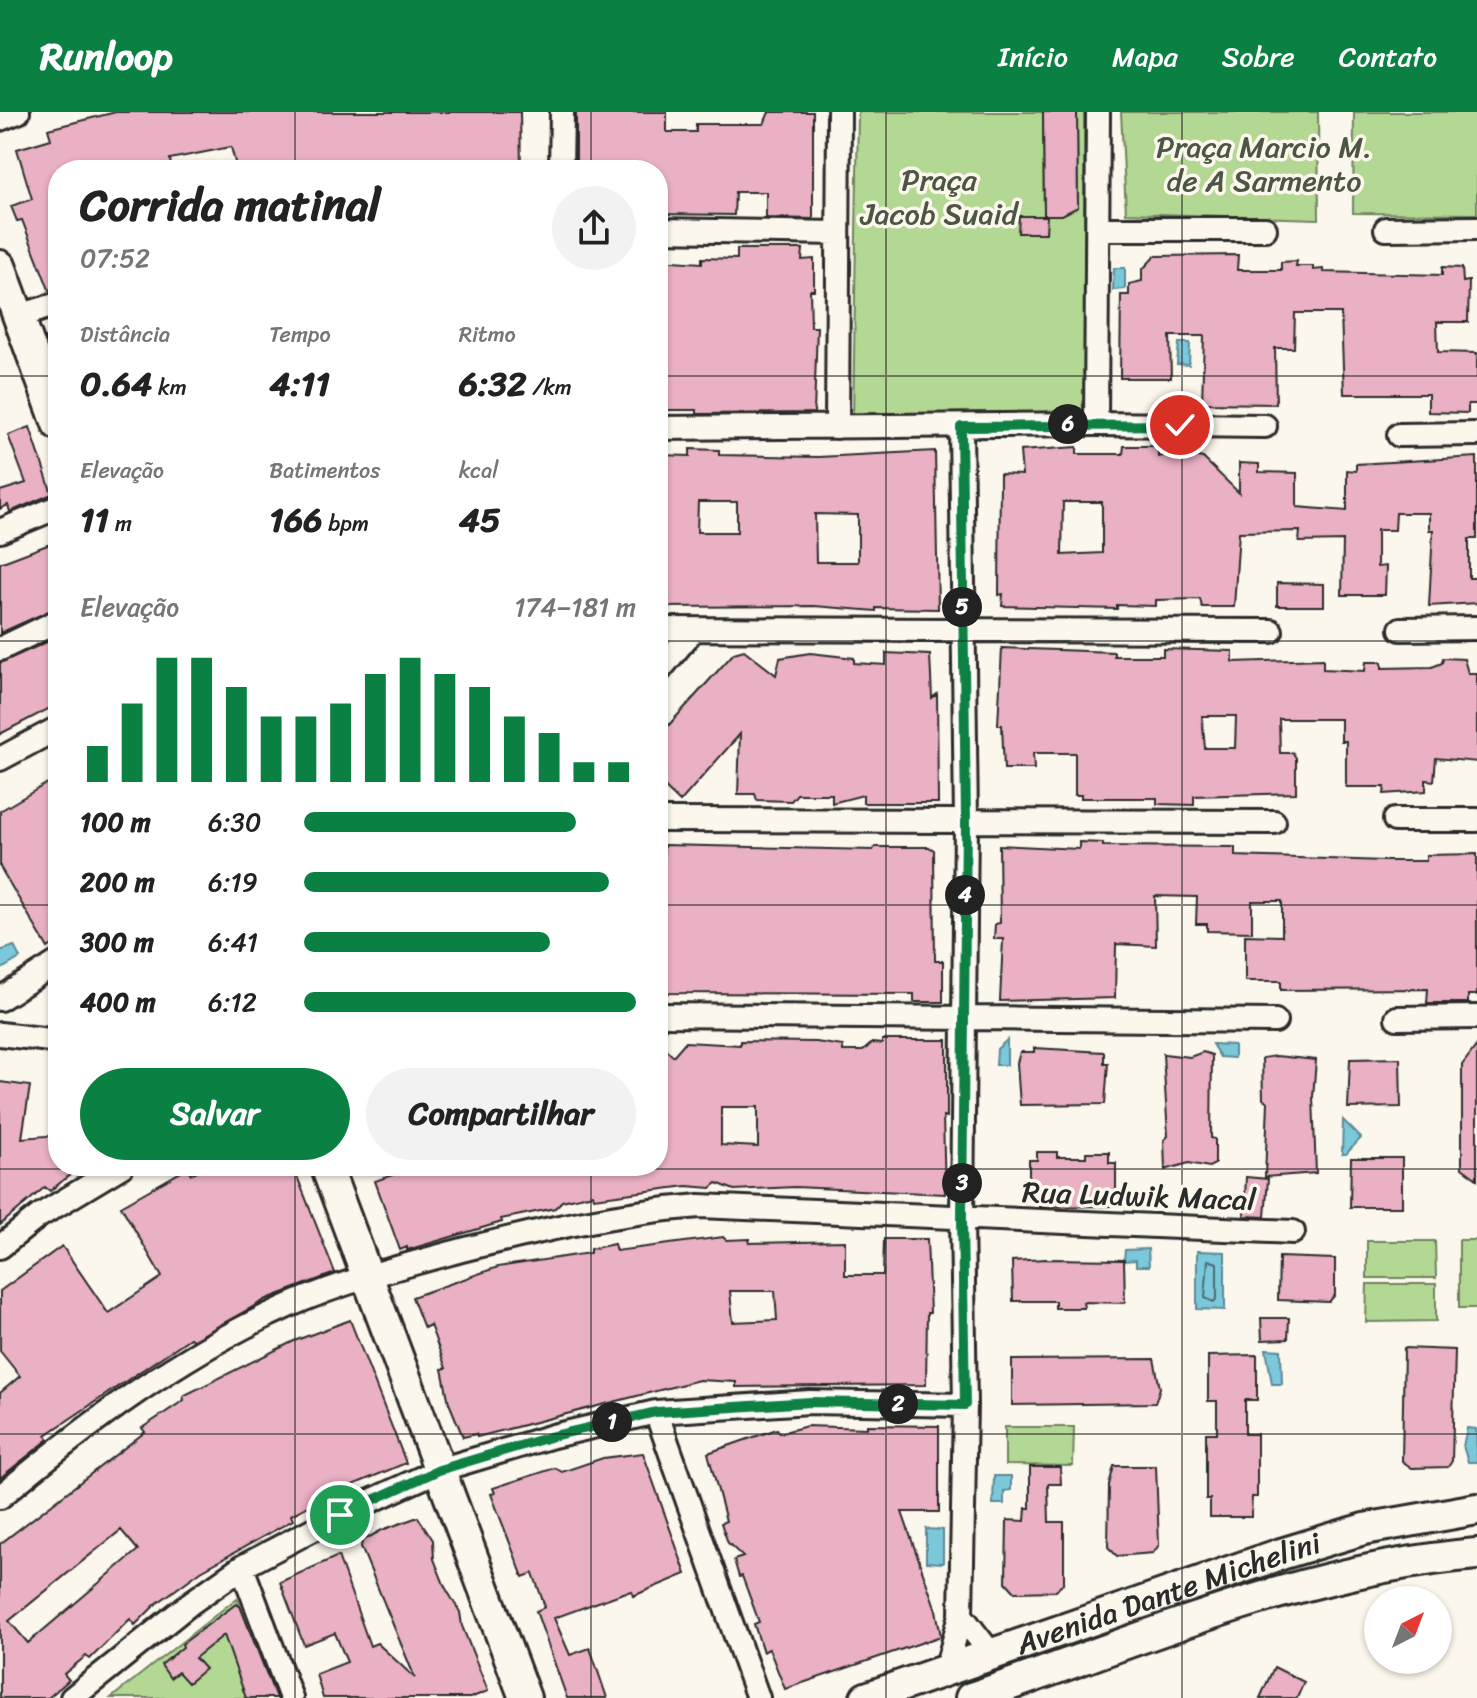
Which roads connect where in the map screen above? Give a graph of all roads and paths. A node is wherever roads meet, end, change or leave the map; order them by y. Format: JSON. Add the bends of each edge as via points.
{"nodes":[{"id":1,"x":18,"y":112,"type":"edge"},
{"id":2,"x":562,"y":112,"type":"edge"},
{"id":3,"x":839,"y":112,"type":"edge"},
{"id":4,"x":1098,"y":112,"type":"edge"},
{"id":5,"x":0,"y":119,"type":"edge"},
{"id":6,"x":561,"y":160,"type":"edge"},
{"id":7,"x":1477,"y":228,"type":"edge"},
{"id":8,"x":1099,"y":229,"type":"junction"},
{"id":9,"x":1265,"y":229,"type":"dead end"},
{"id":10,"x":1386,"y":229,"type":"dead end"},
{"id":11,"x":668,"y":230,"type":"edge"},
{"id":12,"x":837,"y":233,"type":"junction"},
{"id":13,"x":7,"y":293,"type":"edge"},
{"id":14,"x":48,"y":302,"type":"edge"},
{"id":15,"x":48,"y":398,"type":"edge"},
{"id":16,"x":1096,"y":424,"type":"junction"},
{"id":17,"x":1265,"y":426,"type":"dead end"},
{"id":18,"x":837,"y":427,"type":"junction"},
{"id":19,"x":961,"y":427,"type":"junction"},
{"id":20,"x":668,"y":428,"type":"edge"},
{"id":21,"x":1477,"y":434,"type":"edge"},
{"id":22,"x":1399,"y":435,"type":"dead end"},
{"id":23,"x":48,"y":511,"type":"edge"},
{"id":24,"x":0,"y":531,"type":"edge"},
{"id":25,"x":48,"y":626,"type":"edge"},
{"id":26,"x":1477,"y":628,"type":"edge"},
{"id":27,"x":668,"y":629,"type":"edge"},
{"id":28,"x":962,"y":629,"type":"junction"},
{"id":29,"x":1401,"y":629,"type":"dead end"},
{"id":30,"x":693,"y":630,"type":"junction"},
{"id":31,"x":1271,"y":631,"type":"dead end"},
{"id":32,"x":0,"y":649,"type":"edge"},
{"id":33,"x":668,"y":660,"type":"edge"},
{"id":34,"x":48,"y":733,"type":"edge"},
{"id":35,"x":0,"y":759,"type":"edge"},
{"id":36,"x":668,"y":820,"type":"edge"},
{"id":37,"x":1395,"y":820,"type":"dead end"},
{"id":38,"x":1477,"y":820,"type":"edge"},
{"id":39,"x":966,"y":821,"type":"junction"},
{"id":40,"x":1274,"y":822,"type":"dead end"},
{"id":41,"x":48,"y":968,"type":"edge"},
{"id":42,"x":0,"y":999,"type":"edge"},
{"id":43,"x":668,"y":1015,"type":"edge"},
{"id":44,"x":963,"y":1015,"type":"junction"},
{"id":45,"x":1477,"y":1017,"type":"edge"},
{"id":46,"x":1397,"y":1018,"type":"dead end"},
{"id":47,"x":1275,"y":1021,"type":"dead end"},
{"id":48,"x":0,"y":1034,"type":"edge"},
{"id":49,"x":48,"y":1040,"type":"edge"},
{"id":50,"x":105,"y":1176,"type":"edge"},
{"id":51,"x":330,"y":1176,"type":"edge"},
{"id":52,"x":962,"y":1219,"type":"junction"},
{"id":53,"x":1293,"y":1232,"type":"dead end"},
{"id":54,"x":0,"y":1247,"type":"edge"},
{"id":55,"x":368,"y":1275,"type":"junction"},
{"id":56,"x":965,"y":1405,"type":"junction"},
{"id":57,"x":656,"y":1412,"type":"junction"},
{"id":58,"x":439,"y":1470,"type":"junction"},
{"id":59,"x":0,"y":1497,"type":"edge"},
{"id":60,"x":1477,"y":1509,"type":"edge"},
{"id":61,"x":1477,"y":1554,"type":"edge"},
{"id":62,"x":242,"y":1567,"type":"junction"},
{"id":63,"x":961,"y":1615,"type":"junction"},
{"id":64,"x":992,"y":1655,"type":"junction"},
{"id":65,"x":946,"y":1670,"type":"junction"},
{"id":66,"x":72,"y":1698,"type":"edge"},
{"id":67,"x":291,"y":1698,"type":"edge"},
{"id":68,"x":525,"y":1698,"type":"edge"},
{"id":69,"x":758,"y":1698,"type":"edge"},
{"id":70,"x":866,"y":1698,"type":"edge"},
{"id":71,"x":971,"y":1698,"type":"edge"}],
"edges":[{"from":1,"to":5,"type":"street"},
{"from":2,"to":6,"type":"street"},
{"from":3,"to":12,"type":"street"},
{"from":4,"to":8,"type":"street"},
{"from":7,"to":10,"type":"street"},
{"from":8,"to":9,"type":"street"},
{"from":8,"to":16,"type":"street"},
{"from":11,"to":12,"type":"street"},
{"from":12,"to":18,"type":"street"},
{"from":13,"to":14,"type":"street"},
{"from":13,"to":15,"type":"main road"},
{"from":16,"to":17,"type":"street"},
{"from":16,"to":19,"type":"street"},
{"from":18,"to":19,"type":"street"},
{"from":18,"to":20,"type":"street"},
{"from":19,"to":28,"type":"street"},
{"from":21,"to":22,"type":"street"},
{"from":23,"to":24,"type":"street"},
{"from":25,"to":32,"type":"street"},
{"from":26,"to":29,"type":"street"},
{"from":27,"to":30,"type":"street"},
{"from":28,"to":30,"type":"street"},
{"from":28,"to":31,"type":"street"},
{"from":28,"to":39,"type":"street"},
{"from":30,"to":33,"type":"street"},
{"from":34,"to":35,"type":"street"},
{"from":36,"to":39,"type":"street"},
{"from":37,"to":38,"type":"street"},
{"from":39,"to":40,"type":"street"},
{"from":39,"to":44,"type":"street"},
{"from":41,"to":42,"type":"street"},
{"from":43,"to":44,"type":"street"},
{"from":44,"to":47,"type":"street"},
{"from":44,"to":52,"type":"street"},
{"from":45,"to":46,"type":"street"},
{"from":48,"to":49,"type":"street"},
{"from":50,"to":54,"type":"street"},
{"from":51,"to":55,"type":"main road"},
{"from":52,"to":53,"type":"street","name":"Rua Ludwik Macal"},
{"from":52,"to":55,"type":"street","name":"Rua Ludwik Macal","via":[[700,1206],[655,1209],[545,1229]]},
{"from":52,"to":56,"type":"street"},
{"from":55,"to":58,"type":"main road"},
{"from":55,"to":59,"type":"street","name":"Rua Ludwik Macal","via":[[288,1305],[171,1370]]},
{"from":56,"to":57,"type":"street","via":[[810,1402]]},
{"from":56,"to":63,"type":"street"},
{"from":57,"to":58,"type":"street"},
{"from":57,"to":69,"type":"street"},
{"from":58,"to":62,"type":"street"},
{"from":58,"to":68,"type":"main road"},
{"from":60,"to":64,"type":"main road","name":"Avenida Dante Michelini","via":[[1364,1529]]},
{"from":61,"to":71,"type":"main road","name":"Avenida Dante Michelini","via":[[1368,1568],[1289,1587]]},
{"from":62,"to":66,"type":"street"},
{"from":62,"to":67,"type":"street"},
{"from":63,"to":64,"type":"street"},
{"from":63,"to":65,"type":"street"},
{"from":64,"to":65,"type":"main road","name":"Avenida Dante Michelini"},
{"from":65,"to":70,"type":"main road","name":"Avenida Dante Michelini"}]}
